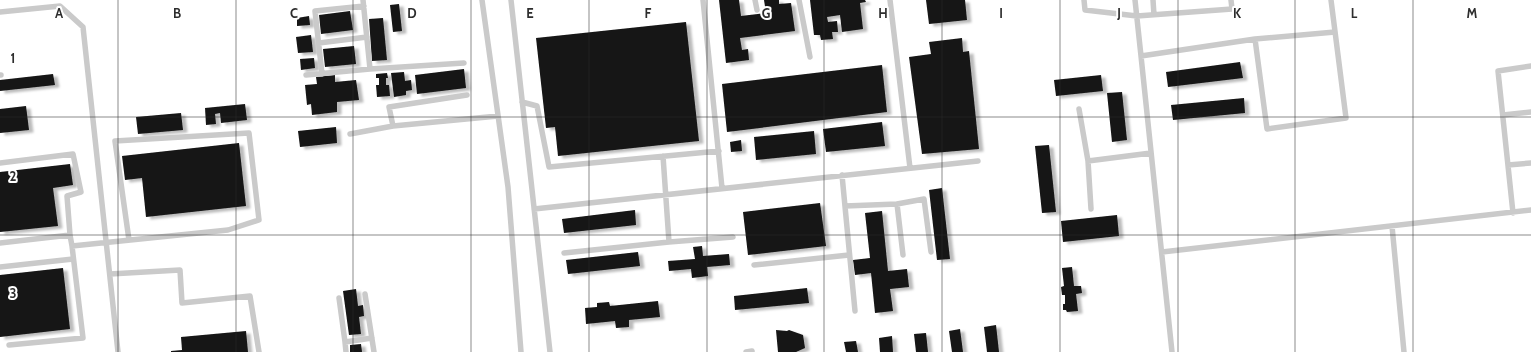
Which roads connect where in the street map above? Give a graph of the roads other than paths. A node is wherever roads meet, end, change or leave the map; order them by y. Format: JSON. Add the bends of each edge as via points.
{"nodes":[{"id":1,"x":482,"y":0,"type":"edge"},
{"id":2,"x":511,"y":0,"type":"edge"},
{"id":3,"x":703,"y":0,"type":"edge"},
{"id":4,"x":755,"y":0,"type":"edge"},
{"id":5,"x":799,"y":0,"type":"edge"},
{"id":6,"x":890,"y":0,"type":"edge"},
{"id":7,"x":1084,"y":0,"type":"edge"},
{"id":8,"x":1135,"y":0,"type":"edge"},
{"id":9,"x":1153,"y":0,"type":"edge"},
{"id":10,"x":1231,"y":0,"type":"edge"},
{"id":11,"x":1331,"y":0,"type":"edge"},
{"id":12,"x":364,"y":3,"type":"edge"},
{"id":13,"x":757,"y":10,"type":"dead end"},
{"id":14,"x":0,"y":12,"type":"edge"},
{"id":15,"x":1154,"y":15,"type":"junction"},
{"id":16,"x":1137,"y":16,"type":"junction"},
{"id":17,"x":1335,"y":32,"type":"junction"},
{"id":18,"x":367,"y":37,"type":"junction"},
{"id":19,"x":1256,"y":39,"type":"junction"},
{"id":20,"x":319,"y":43,"type":"junction"},
{"id":21,"x":1141,"y":56,"type":"junction"},
{"id":22,"x":810,"y":57,"type":"dead end"},
{"id":23,"x":464,"y":63,"type":"dead end"},
{"id":24,"x":1531,"y":66,"type":"edge"},
{"id":25,"x":370,"y":69,"type":"junction"},
{"id":26,"x":322,"y":74,"type":"junction"},
{"id":27,"x":306,"y":75,"type":"dead end"},
{"id":28,"x":467,"y":95,"type":"dead end"},
{"id":29,"x":522,"y":102,"type":"junction"},
{"id":30,"x":1079,"y":109,"type":"dead end"},
{"id":31,"x":1531,"y":112,"type":"edge"},
{"id":32,"x":1503,"y":115,"type":"junction"},
{"id":33,"x":498,"y":116,"type":"junction"},
{"id":34,"x":393,"y":126,"type":"junction"},
{"id":35,"x":350,"y":134,"type":"dead end"},
{"id":36,"x":718,"y":151,"type":"junction"},
{"id":37,"x":1151,"y":153,"type":"junction"},
{"id":38,"x":663,"y":156,"type":"junction"},
{"id":39,"x":978,"y":161,"type":"dead end"},
{"id":40,"x":1088,"y":161,"type":"junction"},
{"id":41,"x":0,"y":162,"type":"edge"},
{"id":42,"x":1531,"y":163,"type":"edge"},
{"id":43,"x":1508,"y":165,"type":"junction"},
{"id":44,"x":910,"y":168,"type":"junction"},
{"id":45,"x":842,"y":175,"type":"junction"},
{"id":46,"x":722,"y":188,"type":"junction"},
{"id":47,"x":666,"y":194,"type":"junction"},
{"id":48,"x":897,"y":204,"type":"junction"},
{"id":49,"x":845,"y":206,"type":"junction"},
{"id":50,"x":534,"y":209,"type":"junction"},
{"id":51,"x":1091,"y":209,"type":"dead end"},
{"id":52,"x":1531,"y":210,"type":"edge"},
{"id":53,"x":1513,"y":212,"type":"junction"},
{"id":54,"x":1392,"y":226,"type":"junction"},
{"id":55,"x":70,"y":235,"type":"junction"},
{"id":56,"x":733,"y":237,"type":"dead end"},
{"id":57,"x":129,"y":240,"type":"junction"},
{"id":58,"x":106,"y":242,"type":"junction"},
{"id":59,"x":669,"y":242,"type":"junction"},
{"id":60,"x":0,"y":243,"type":"edge"},
{"id":61,"x":72,"y":246,"type":"junction"},
{"id":62,"x":931,"y":252,"type":"dead end"},
{"id":63,"x":1162,"y":252,"type":"junction"},
{"id":64,"x":564,"y":253,"type":"dead end"},
{"id":65,"x":850,"y":255,"type":"junction"},
{"id":66,"x":903,"y":255,"type":"dead end"},
{"id":67,"x":73,"y":259,"type":"junction"},
{"id":68,"x":754,"y":265,"type":"dead end"},
{"id":69,"x":0,"y":267,"type":"edge"},
{"id":70,"x":110,"y":274,"type":"junction"},
{"id":71,"x":365,"y":294,"type":"dead end"},
{"id":72,"x":339,"y":298,"type":"dead end"},
{"id":73,"x":855,"y":311,"type":"dead end"},
{"id":74,"x":372,"y":338,"type":"junction"},
{"id":75,"x":345,"y":342,"type":"junction"},
{"id":76,"x":9,"y":346,"type":"dead end"},
{"id":77,"x":118,"y":352,"type":"edge"},
{"id":78,"x":259,"y":352,"type":"edge"},
{"id":79,"x":346,"y":352,"type":"edge"},
{"id":80,"x":374,"y":352,"type":"edge"},
{"id":81,"x":521,"y":352,"type":"edge"},
{"id":82,"x":550,"y":352,"type":"edge"},
{"id":83,"x":1172,"y":352,"type":"edge"},
{"id":84,"x":1404,"y":352,"type":"edge"}],
"edges":[{"from":1,"to":33,"type":"lane"},
{"from":2,"to":29,"type":"lane"},
{"from":3,"to":36,"type":"lane"},
{"from":4,"to":13,"type":"lane"},
{"from":5,"to":22,"type":"lane"},
{"from":6,"to":44,"type":"lane"},
{"from":7,"to":16,"type":"lane","via":[[1085,10]]},
{"from":8,"to":16,"type":"lane"},
{"from":9,"to":15,"type":"lane"},
{"from":10,"to":15,"type":"lane","via":[[1232,10]]},
{"from":11,"to":17,"type":"lane"},
{"from":12,"to":18,"type":"lane"},
{"from":12,"to":20,"type":"lane","via":[[315,11]]},
{"from":14,"to":58,"type":"lane","via":[[60,6],[83,27]]},
{"from":15,"to":16,"type":"lane"},
{"from":16,"to":21,"type":"lane"},
{"from":17,"to":19,"type":"lane"},
{"from":17,"to":19,"type":"lane","via":[[1346,118],[1267,129]]},
{"from":18,"to":20,"type":"lane"},
{"from":18,"to":25,"type":"lane"},
{"from":19,"to":21,"type":"lane"},
{"from":20,"to":26,"type":"lane"},
{"from":21,"to":37,"type":"lane"},
{"from":23,"to":25,"type":"lane"},
{"from":24,"to":32,"type":"lane","via":[[1498,71]]},
{"from":25,"to":26,"type":"lane"},
{"from":26,"to":27,"type":"lane"},
{"from":28,"to":34,"type":"lane","via":[[389,107]]},
{"from":29,"to":38,"type":"lane","via":[[537,106],[548,167]]},
{"from":29,"to":50,"type":"lane"},
{"from":30,"to":40,"type":"lane"},
{"from":31,"to":32,"type":"lane"},
{"from":32,"to":43,"type":"lane"},
{"from":33,"to":34,"type":"lane"},
{"from":33,"to":81,"type":"lane","via":[[508,187]]},
{"from":34,"to":35,"type":"lane"},
{"from":36,"to":38,"type":"lane"},
{"from":36,"to":46,"type":"lane"},
{"from":37,"to":40,"type":"lane"},
{"from":37,"to":63,"type":"lane"},
{"from":38,"to":47,"type":"lane"},
{"from":39,"to":44,"type":"lane"},
{"from":40,"to":51,"type":"lane"},
{"from":41,"to":55,"type":"lane","via":[[73,154],[81,192],[67,196]]},
{"from":42,"to":43,"type":"lane"},
{"from":43,"to":53,"type":"lane"},
{"from":44,"to":45,"type":"lane"},
{"from":45,"to":46,"type":"lane"},
{"from":45,"to":49,"type":"lane"},
{"from":46,"to":47,"type":"lane"},
{"from":47,"to":50,"type":"lane"},
{"from":47,"to":59,"type":"lane"},
{"from":48,"to":49,"type":"lane"},
{"from":48,"to":62,"type":"lane","via":[[924,199]]},
{"from":48,"to":66,"type":"lane"},
{"from":49,"to":65,"type":"lane"},
{"from":50,"to":82,"type":"lane"},
{"from":52,"to":53,"type":"lane"},
{"from":53,"to":54,"type":"lane"},
{"from":54,"to":63,"type":"lane"},
{"from":54,"to":84,"type":"lane"},
{"from":55,"to":60,"type":"lane"},
{"from":55,"to":61,"type":"lane"},
{"from":56,"to":59,"type":"lane"},
{"from":57,"to":57,"type":"lane","via":[[115,141],[249,133],[259,220],[228,230]]},
{"from":57,"to":58,"type":"lane"},
{"from":58,"to":61,"type":"lane"},
{"from":58,"to":70,"type":"lane"},
{"from":59,"to":64,"type":"lane"},
{"from":61,"to":67,"type":"lane"},
{"from":63,"to":83,"type":"lane"},
{"from":65,"to":68,"type":"lane"},
{"from":65,"to":73,"type":"lane"},
{"from":67,"to":69,"type":"lane"},
{"from":67,"to":76,"type":"lane","via":[[83,338]]},
{"from":70,"to":77,"type":"lane"},
{"from":70,"to":78,"type":"lane","via":[[180,270],[182,303],[250,296]]},
{"from":71,"to":74,"type":"lane"},
{"from":72,"to":75,"type":"lane"},
{"from":74,"to":75,"type":"lane"},
{"from":74,"to":80,"type":"lane"},
{"from":75,"to":79,"type":"lane"}]}
